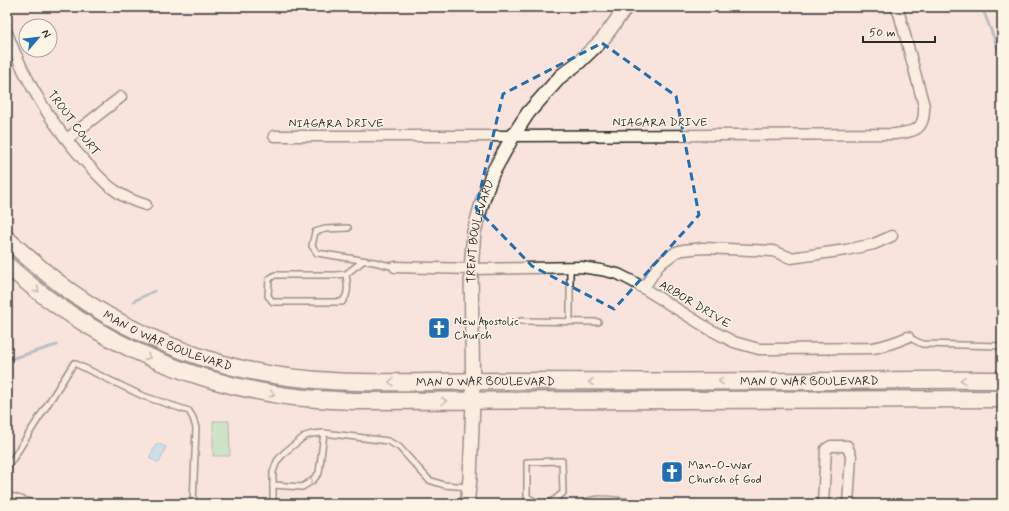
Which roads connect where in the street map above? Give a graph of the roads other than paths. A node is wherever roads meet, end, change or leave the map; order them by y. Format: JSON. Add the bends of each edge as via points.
{"nodes":[{"id":1,"x":626,"y":7,"type":"edge"},
{"id":2,"x":895,"y":7,"type":"edge"},
{"id":3,"x":7,"y":33,"type":"edge"},
{"id":4,"x":121,"y":97,"type":"dead end"},
{"id":5,"x":274,"y":136,"type":"dead end"},
{"id":6,"x":513,"y":136,"type":"junction"},
{"id":7,"x":66,"y":139,"type":"junction"},
{"id":8,"x":146,"y":205,"type":"dead end"},
{"id":9,"x":348,"y":228,"type":"dead end"},
{"id":10,"x":892,"y":236,"type":"dead end"},
{"id":11,"x":7,"y":239,"type":"edge"},
{"id":12,"x":362,"y":260,"type":"junction"},
{"id":13,"x":7,"y":265,"type":"edge"},
{"id":14,"x":395,"y":267,"type":"joint"},
{"id":15,"x":570,"y":267,"type":"junction"},
{"id":16,"x":471,"y":269,"type":"junction"},
{"id":17,"x":346,"y":274,"type":"junction"},
{"id":18,"x":644,"y":288,"type":"junction"},
{"id":19,"x":521,"y":321,"type":"dead end"},
{"id":20,"x":570,"y":322,"type":"junction"},
{"id":21,"x":598,"y":322,"type":"dead end"},
{"id":22,"x":908,"y":337,"type":"joint"},
{"id":23,"x":1002,"y":346,"type":"edge"},
{"id":24,"x":1002,"y":380,"type":"edge"},
{"id":25,"x":473,"y":382,"type":"junction"},
{"id":26,"x":1002,"y":399,"type":"edge"},
{"id":27,"x":473,"y":401,"type":"junction"},
{"id":28,"x":324,"y":433,"type":"junction"},
{"id":29,"x":7,"y":468,"type":"edge"},
{"id":30,"x":273,"y":485,"type":"junction"},
{"id":31,"x":469,"y":487,"type":"junction"},
{"id":32,"x":7,"y":495,"type":"edge"},
{"id":33,"x":625,"y":501,"type":"dead end"},
{"id":34,"x":38,"y":504,"type":"edge"},
{"id":35,"x":193,"y":504,"type":"edge"},
{"id":36,"x":273,"y":504,"type":"edge"},
{"id":37,"x":467,"y":504,"type":"edge"},
{"id":38,"x":540,"y":504,"type":"edge"},
{"id":39,"x":549,"y":504,"type":"edge"},
{"id":40,"x":582,"y":504,"type":"edge"},
{"id":41,"x":823,"y":504,"type":"edge"},
{"id":42,"x":848,"y":504,"type":"edge"}],
"edges":[{"from":1,"to":6,"type":"street","name":"TRENT BOULEVARD","via":[[603,39],[562,76],[528,113]]},
{"from":2,"to":6,"type":"street","name":"NIAGARA DRIVE","via":[[899,13],[924,106],[923,122],[909,132]]},
{"from":3,"to":7,"type":"street","name":"TROUT COURT","via":[[38,98]]},
{"from":4,"to":7,"type":"street"},
{"from":5,"to":6,"type":"street","name":"NIAGARA DRIVE"},
{"from":6,"to":16,"type":"street","name":"TRENT BOULEVARD","via":[[492,174],[482,203],[474,232]]},
{"from":7,"to":8,"type":"street","name":"TROUT COURT","via":[[107,184],[122,195]]},
{"from":9,"to":12,"type":"lane","via":[[315,232],[312,246],[317,253]]},
{"from":10,"to":18,"type":"street","via":[[874,244],[791,258],[773,251],[703,248],[683,250],[676,252],[658,266]]},
{"from":25,"to":11,"type":"main road","name":"MAN O WAR BOULEVARD","one_way":true,"via":[[404,383],[298,378],[267,374],[195,355],[120,323],[71,292]]},
{"from":12,"to":14,"type":"lane"},
{"from":12,"to":17,"type":"lane"},
{"from":13,"to":27,"type":"main road","name":"MAN O WAR BOULEVARD","one_way":true,"via":[[64,310],[107,336],[134,351],[197,375],[257,391],[320,399]]},
{"from":14,"to":16,"type":"street","name":"ARBOR DRIVE"},
{"from":15,"to":16,"type":"street","name":"ARBOR DRIVE"},
{"from":15,"to":18,"type":"street","name":"ARBOR DRIVE","via":[[618,274]]},
{"from":15,"to":20,"type":"lane"},
{"from":16,"to":25,"type":"street","name":"TRENT BOULEVARD"},
{"from":17,"to":17,"type":"lane","via":[[275,275],[269,279],[268,296],[273,302],[342,302],[348,292]]},
{"from":18,"to":22,"type":"street","name":"ARBOR DRIVE","via":[[709,329],[734,342],[759,349],[872,348]]},
{"from":19,"to":20,"type":"lane"},
{"from":20,"to":21,"type":"lane"},
{"from":22,"to":23,"type":"lane","via":[[922,344]]},
{"from":24,"to":25,"type":"main road","name":"MAN O WAR BOULEVARD","one_way":true},
{"from":25,"to":27,"type":"street","name":"TRENT BOULEVARD"},
{"from":26,"to":27,"type":"main road","name":"MAN O WAR BOULEVARD"},
{"from":27,"to":31,"type":"street","name":"TRENT BOULEVARD"},
{"from":28,"to":30,"type":"lane","via":[[304,436],[285,452],[277,461],[273,472]]},
{"from":30,"to":28,"type":"lane","one_way":true,"via":[[302,486],[312,481],[319,473]]},
{"from":28,"to":31,"type":"lane","via":[[388,441],[399,447],[429,480],[444,485]]},
{"from":29,"to":35,"type":"lane","via":[[74,363],[143,396],[189,411],[196,428]]},
{"from":30,"to":36,"type":"lane"},
{"from":31,"to":37,"type":"street","name":"TRENT BOULEVARD"},
{"from":32,"to":34,"type":"lane"},
{"from":33,"to":40,"type":"lane","via":[[599,499]]},
{"from":38,"to":39,"type":"lane","via":[[527,497],[527,462],[562,461],[562,493]]},
{"from":41,"to":42,"type":"street","via":[[826,448],[847,446],[851,456]]}]}
